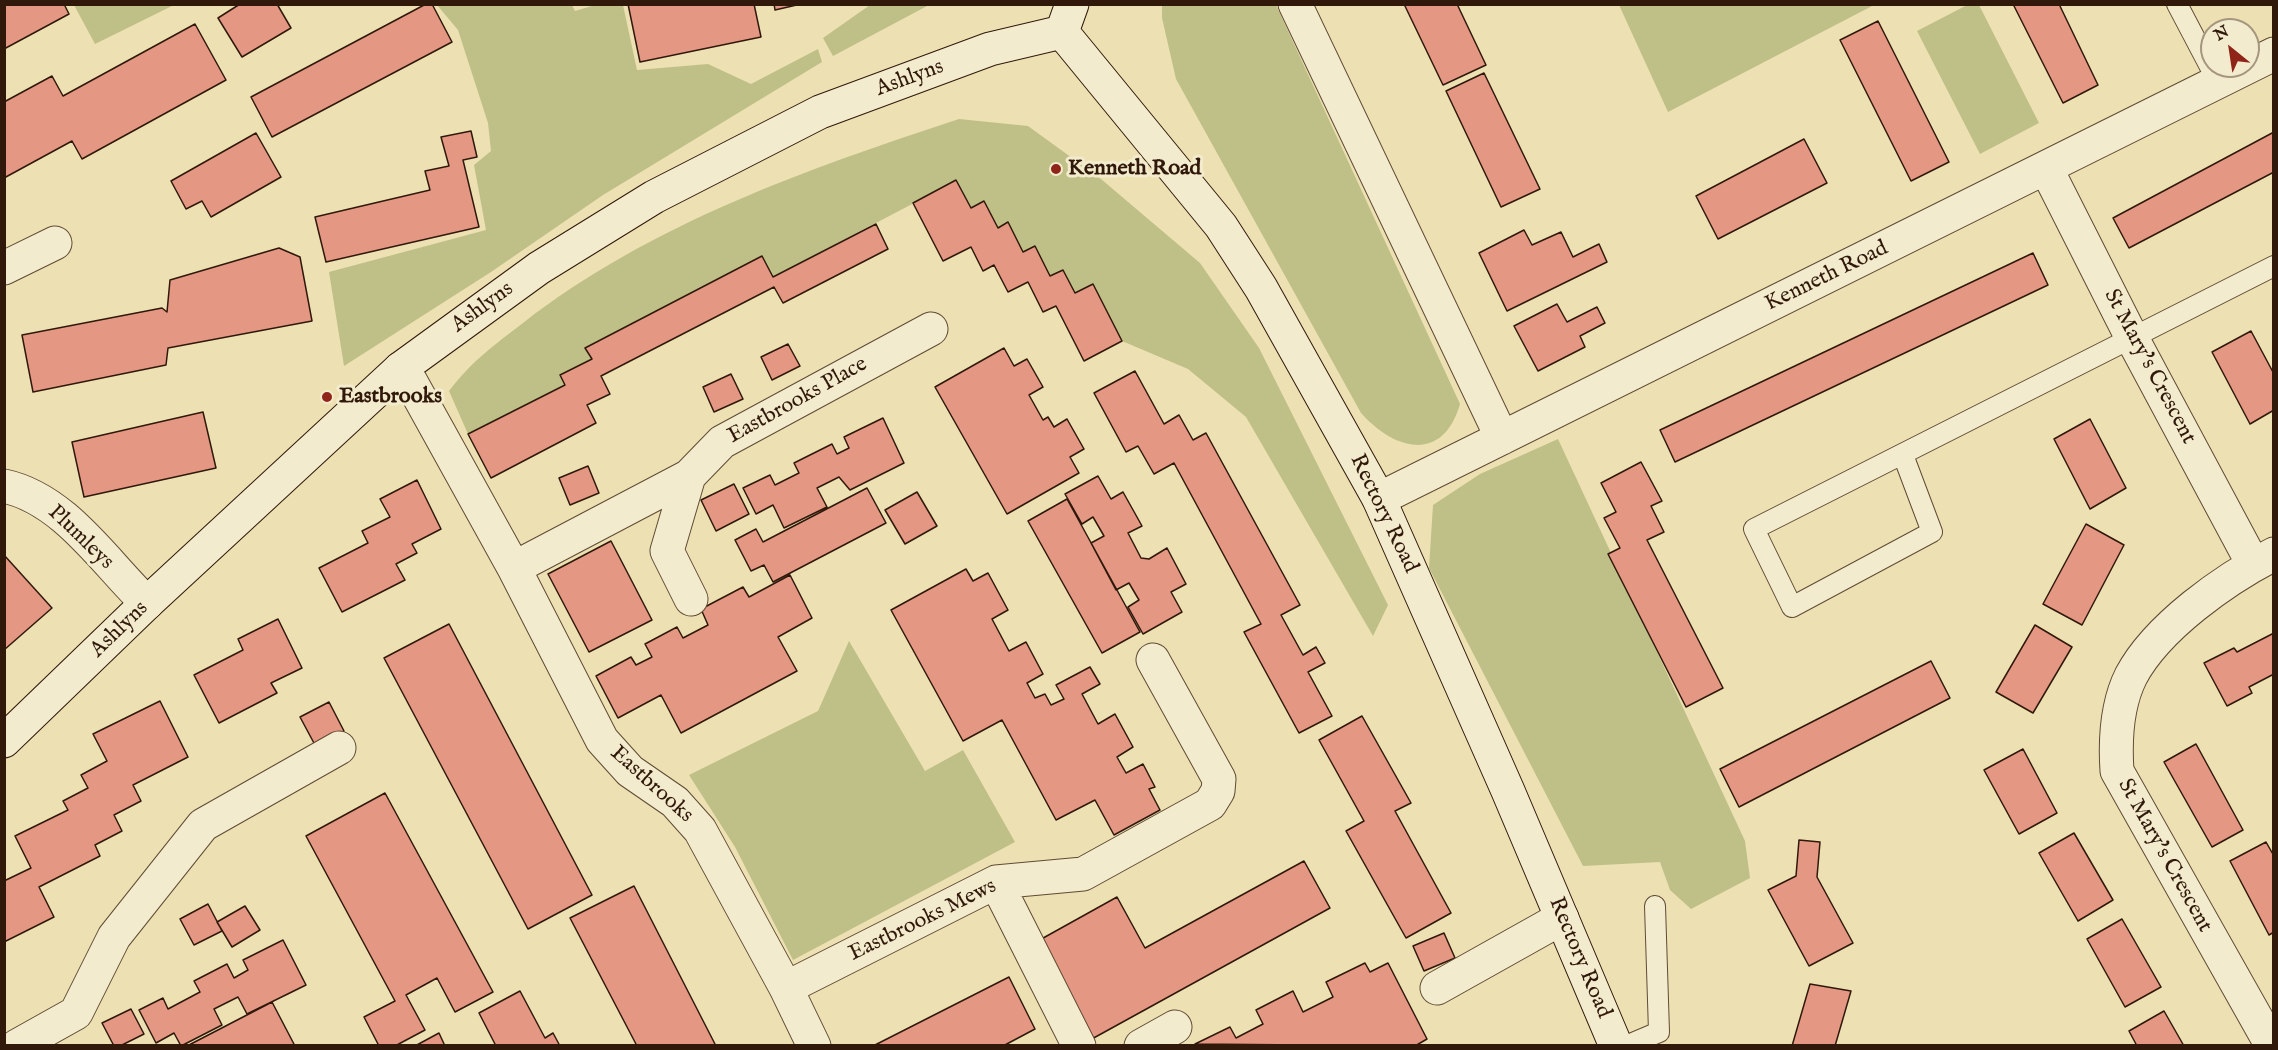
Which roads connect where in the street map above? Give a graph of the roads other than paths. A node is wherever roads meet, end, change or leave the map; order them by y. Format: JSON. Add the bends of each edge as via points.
{"nodes":[{"id":1,"x":1295,"y":4,"type":"edge"},
{"id":2,"x":2177,"y":4,"type":"edge"},
{"id":3,"x":1067,"y":18,"type":"edge"},
{"id":4,"x":2274,"y":54,"type":"edge"},
{"id":5,"x":2218,"y":82,"type":"junction"},
{"id":6,"x":2046,"y":168,"type":"junction"},
{"id":7,"x":56,"y":243,"type":"dead end"},
{"id":8,"x":2274,"y":266,"type":"edge"},
{"id":9,"x":4,"y":268,"type":"edge"},
{"id":10,"x":931,"y":329,"type":"dead end"},
{"id":11,"x":2132,"y":338,"type":"junction"},
{"id":12,"x":400,"y":369,"type":"junction"},
{"id":13,"x":1502,"y":438,"type":"junction"},
{"id":14,"x":1902,"y":455,"type":"junction"},
{"id":15,"x":689,"y":476,"type":"junction"},
{"id":16,"x":4,"y":486,"type":"edge"},
{"id":17,"x":1379,"y":499,"type":"junction"},
{"id":18,"x":2264,"y":559,"type":"edge"},
{"id":19,"x":514,"y":568,"type":"junction"},
{"id":20,"x":691,"y":599,"type":"dead end"},
{"id":21,"x":147,"y":603,"type":"junction"},
{"id":22,"x":1153,"y":660,"type":"dead end"},
{"id":23,"x":4,"y":741,"type":"edge"},
{"id":24,"x":339,"y":748,"type":"dead end"},
{"id":25,"x":996,"y":882,"type":"junction"},
{"id":26,"x":1655,"y":906,"type":"dead end"},
{"id":27,"x":1562,"y":918,"type":"junction"},
{"id":28,"x":786,"y":988,"type":"junction"},
{"id":29,"x":1437,"y":988,"type":"dead end"},
{"id":30,"x":1175,"y":1027,"type":"dead end"},
{"id":31,"x":16,"y":1046,"type":"edge"},
{"id":32,"x":814,"y":1046,"type":"edge"},
{"id":33,"x":1079,"y":1046,"type":"edge"},
{"id":34,"x":1141,"y":1046,"type":"edge"},
{"id":35,"x":1616,"y":1046,"type":"edge"},
{"id":36,"x":1626,"y":1046,"type":"edge"},
{"id":37,"x":2272,"y":1046,"type":"edge"}],
"edges":[{"from":1,"to":13,"type":"street"},
{"from":2,"to":5,"type":"lane"},
{"from":3,"to":12,"type":"street","name":"Ashlyns","via":[[820,112],[654,196],[539,268]]},
{"from":3,"to":17,"type":"street","name":"Rectory Road","via":[[1221,226],[1261,288]]},
{"from":4,"to":5,"type":"street","name":"Kenneth Road"},
{"from":5,"to":6,"type":"street","name":"Kenneth Road"},
{"from":6,"to":11,"type":"street","name":"St Mary's Crescent"},
{"from":6,"to":13,"type":"street","name":"Kenneth Road"},
{"from":7,"to":9,"type":"street"},
{"from":8,"to":11,"type":"lane"},
{"from":10,"to":15,"type":"street","name":"Eastbrooks Place","via":[[722,442]]},
{"from":11,"to":14,"type":"lane"},
{"from":11,"to":18,"type":"street","name":"St Mary's Crescent"},
{"from":12,"to":19,"type":"street","name":"Eastbrooks","via":[[411,382]]},
{"from":12,"to":21,"type":"street","name":"Ashlyns"},
{"from":13,"to":17,"type":"street","name":"Kenneth Road"},
{"from":14,"to":14,"type":"lane","via":[[1754,529],[1792,606],[1932,532]]},
{"from":15,"to":19,"type":"street","name":"Eastbrooks Place"},
{"from":15,"to":20,"type":"street","via":[[667,551]]},
{"from":16,"to":21,"type":"street","name":"Plumleys","via":[[28,492],[52,509]]},
{"from":17,"to":27,"type":"street","name":"Rectory Road"},
{"from":18,"to":37,"type":"street","name":"St Mary's Crescent","via":[[2204,599],[2145,655],[2122,700],[2115,748],[2116,771]]},
{"from":19,"to":28,"type":"street","name":"Eastbrooks","via":[[602,740],[630,771],[689,815]]},
{"from":21,"to":23,"type":"street","name":"Ashlyns"},
{"from":22,"to":25,"type":"street","name":"Eastbrooks Mews","via":[[1219,779],[1218,791],[1210,804],[1083,874]]},
{"from":24,"to":31,"type":"street","via":[[203,825],[114,937],[76,1013]]},
{"from":25,"to":28,"type":"street","name":"Eastbrooks Mews"},
{"from":25,"to":33,"type":"street"},
{"from":26,"to":36,"type":"lane","via":[[1659,1032]]},
{"from":27,"to":29,"type":"street"},
{"from":27,"to":35,"type":"street","name":"Rectory Road"},
{"from":28,"to":32,"type":"street","name":"Eastbrooks"},
{"from":30,"to":34,"type":"street"}]}
